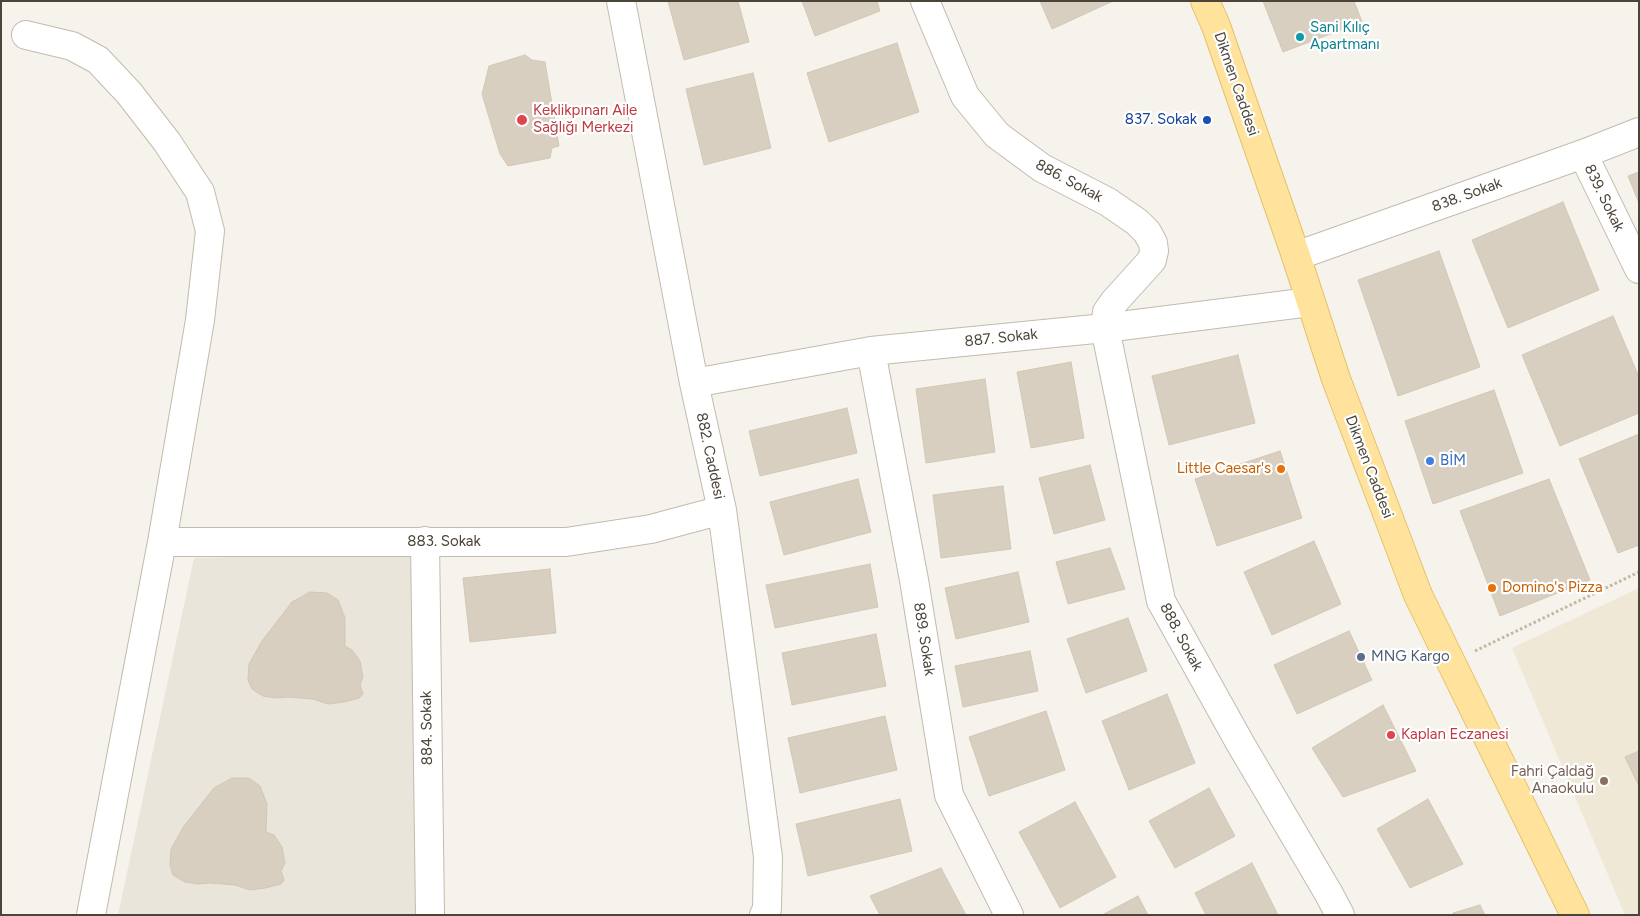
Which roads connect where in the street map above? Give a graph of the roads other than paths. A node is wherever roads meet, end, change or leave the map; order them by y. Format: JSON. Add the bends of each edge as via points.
{"nodes":[{"id":1,"x":621,"y":1,"type":"edge"},
{"id":2,"x":925,"y":1,"type":"edge"},
{"id":3,"x":1205,"y":1,"type":"edge"},
{"id":4,"x":26,"y":35,"type":"dead end"},
{"id":5,"x":1639,"y":132,"type":"edge"},
{"id":6,"x":1583,"y":154,"type":"junction"},
{"id":7,"x":1296,"y":256,"type":"junction"},
{"id":8,"x":1639,"y":269,"type":"edge"},
{"id":9,"x":1310,"y":302,"type":"junction"},
{"id":10,"x":1105,"y":328,"type":"junction"},
{"id":11,"x":870,"y":351,"type":"junction"},
{"id":12,"x":694,"y":383,"type":"junction"},
{"id":13,"x":722,"y":510,"type":"junction"},
{"id":14,"x":425,"y":541,"type":"junction"},
{"id":15,"x":162,"y":542,"type":"junction"},
{"id":16,"x":90,"y":915,"type":"edge"},
{"id":17,"x":430,"y":915,"type":"edge"},
{"id":18,"x":764,"y":915,"type":"edge"},
{"id":19,"x":1009,"y":915,"type":"edge"},
{"id":20,"x":1340,"y":915,"type":"edge"},
{"id":21,"x":1575,"y":915,"type":"edge"}],
"edges":[{"from":1,"to":12,"type":"street","name":"882. Caddesi"},
{"from":2,"to":10,"type":"street","name":"886. Sokak","via":[[965,96],[997,135],[1042,168],[1108,202],[1147,232],[1153,243],[1152,260],[1107,312]]},
{"from":3,"to":7,"type":"main road","name":"Dikmen Caddesi"},
{"from":4,"to":15,"type":"street","via":[[72,46],[98,60],[167,142],[200,192],[210,231],[200,320]]},
{"from":5,"to":6,"type":"street","name":"838. Sokak"},
{"from":6,"to":7,"type":"street","name":"838. Sokak"},
{"from":6,"to":8,"type":"street","name":"839. Sokak"},
{"from":7,"to":9,"type":"main road","name":"Dikmen Caddesi"},
{"from":9,"to":10,"type":"street","name":"887. Sokak"},
{"from":9,"to":21,"type":"main road","name":"Dikmen Caddesi","via":[[1415,586]]},
{"from":10,"to":11,"type":"street","name":"887. Sokak"},
{"from":10,"to":20,"type":"street","name":"888. Sokak","via":[[1161,601]]},
{"from":11,"to":12,"type":"street","name":"887. Sokak"},
{"from":11,"to":19,"type":"street","name":"889. Sokak","via":[[914,580],[949,795]]},
{"from":12,"to":13,"type":"street","name":"882. Caddesi"},
{"from":13,"to":14,"type":"street","name":"883. Sokak","via":[[651,529],[566,542]]},
{"from":13,"to":18,"type":"street","name":"882. Caddesi","via":[[768,857],[767,908]]},
{"from":14,"to":15,"type":"street","name":"883. Sokak"},
{"from":14,"to":17,"type":"street","name":"884. Sokak"},
{"from":15,"to":16,"type":"street"}]}
